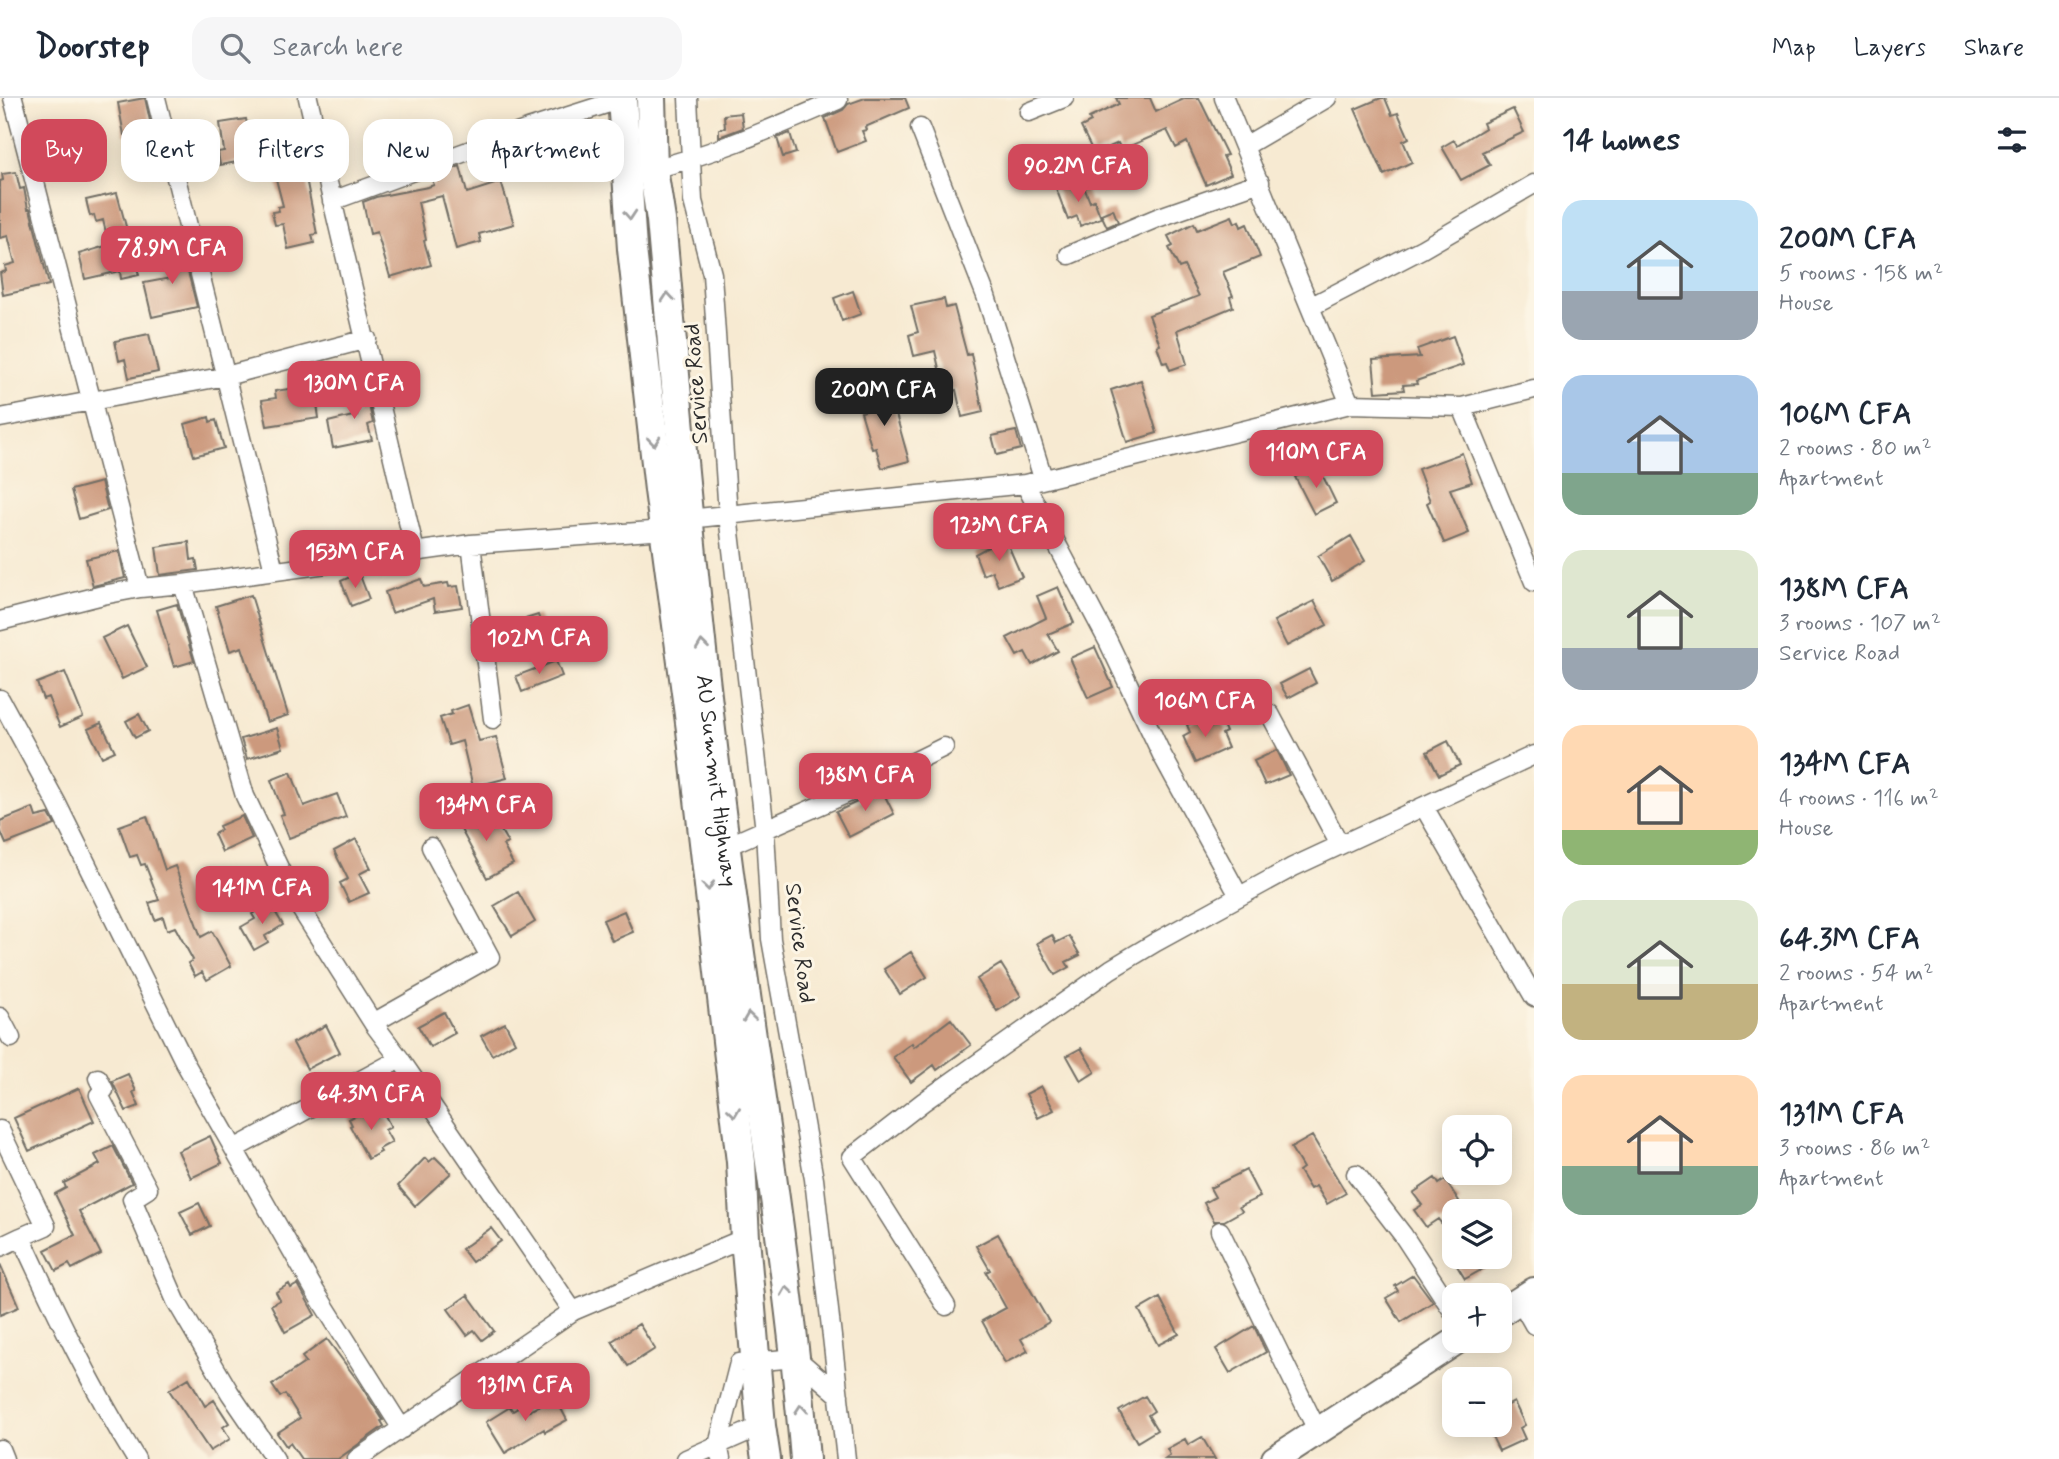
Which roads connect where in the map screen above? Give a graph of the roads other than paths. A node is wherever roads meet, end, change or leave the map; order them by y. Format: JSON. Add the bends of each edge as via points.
{"nodes":[{"id":1,"x":13,"y":98,"type":"edge"},
{"id":2,"x":156,"y":98,"type":"edge"},
{"id":3,"x":309,"y":98,"type":"edge"},
{"id":4,"x":651,"y":98,"type":"edge"},
{"id":5,"x":688,"y":98,"type":"edge"},
{"id":6,"x":1064,"y":98,"type":"edge"},
{"id":7,"x":1224,"y":98,"type":"edge"},
{"id":8,"x":1327,"y":98,"type":"edge"},
{"id":9,"x":622,"y":99,"type":"edge"},
{"id":10,"x":838,"y":100,"type":"edge"},
{"id":11,"x":1028,"y":112,"type":"dead end"},
{"id":12,"x":920,"y":128,"type":"dead end"},
{"id":13,"x":1245,"y":146,"type":"junction"},
{"id":14,"x":690,"y":160,"type":"junction"},
{"id":15,"x":653,"y":169,"type":"junction"},
{"id":16,"x":1259,"y":182,"type":"junction"},
{"id":17,"x":1534,"y":184,"type":"edge"},
{"id":18,"x":332,"y":201,"type":"junction"},
{"id":19,"x":1069,"y":255,"type":"dead end"},
{"id":20,"x":1310,"y":307,"type":"junction"},
{"id":21,"x":367,"y":339,"type":"junction"},
{"id":22,"x":226,"y":376,"type":"junction"},
{"id":23,"x":1534,"y":389,"type":"edge"},
{"id":24,"x":92,"y":402,"type":"junction"},
{"id":25,"x":1350,"y":404,"type":"junction"},
{"id":26,"x":1462,"y":407,"type":"junction"},
{"id":27,"x":0,"y":418,"type":"edge"},
{"id":28,"x":1043,"y":478,"type":"junction"},
{"id":29,"x":1025,"y":484,"type":"junction"},
{"id":30,"x":728,"y":515,"type":"junction"},
{"id":31,"x":677,"y":524,"type":"junction"},
{"id":32,"x":471,"y":544,"type":"junction"},
{"id":33,"x":415,"y":551,"type":"junction"},
{"id":34,"x":274,"y":570,"type":"junction"},
{"id":35,"x":1534,"y":582,"type":"edge"},
{"id":36,"x":183,"y":584,"type":"junction"},
{"id":37,"x":140,"y":588,"type":"junction"},
{"id":38,"x":0,"y":621,"type":"edge"},
{"id":39,"x":0,"y":699,"type":"edge"},
{"id":40,"x":1270,"y":714,"type":"dead end"},
{"id":41,"x":493,"y":719,"type":"dead end"},
{"id":42,"x":944,"y":747,"type":"dead end"},
{"id":43,"x":1534,"y":755,"type":"edge"},
{"id":44,"x":1424,"y":807,"type":"junction"},
{"id":45,"x":765,"y":831,"type":"junction"},
{"id":46,"x":1340,"y":845,"type":"junction"},
{"id":47,"x":431,"y":846,"type":"dead end"},
{"id":48,"x":725,"y":847,"type":"junction"},
{"id":49,"x":1239,"y":896,"type":"junction"},
{"id":50,"x":1534,"y":997,"type":"edge"},
{"id":51,"x":0,"y":1017,"type":"edge"},
{"id":52,"x":373,"y":1023,"type":"junction"},
{"id":53,"x":11,"y":1038,"type":"dead end"},
{"id":54,"x":400,"y":1059,"type":"junction"},
{"id":55,"x":98,"y":1078,"type":"dead end"},
{"id":56,"x":0,"y":1130,"type":"edge"},
{"id":57,"x":234,"y":1149,"type":"junction"},
{"id":58,"x":1356,"y":1174,"type":"dead end"},
{"id":59,"x":1220,"y":1231,"type":"dead end"},
{"id":60,"x":21,"y":1237,"type":"junction"},
{"id":61,"x":745,"y":1238,"type":"junction"},
{"id":62,"x":0,"y":1247,"type":"edge"},
{"id":63,"x":1442,"y":1295,"type":"edge"},
{"id":64,"x":1518,"y":1301,"type":"edge"},
{"id":65,"x":946,"y":1306,"type":"dead end"},
{"id":66,"x":573,"y":1311,"type":"junction"},
{"id":67,"x":1534,"y":1325,"type":"edge"},
{"id":68,"x":1442,"y":1351,"type":"edge"},
{"id":69,"x":796,"y":1358,"type":"junction"},
{"id":70,"x":756,"y":1363,"type":"junction"},
{"id":71,"x":839,"y":1395,"type":"junction"},
{"id":72,"x":761,"y":1426,"type":"junction"},
{"id":73,"x":402,"y":1429,"type":"junction"},
{"id":74,"x":1318,"y":1432,"type":"junction"},
{"id":75,"x":0,"y":1449,"type":"edge"},
{"id":76,"x":720,"y":1452,"type":"edge"},
{"id":77,"x":4,"y":1459,"type":"edge"},
{"id":78,"x":136,"y":1459,"type":"edge"},
{"id":79,"x":275,"y":1459,"type":"edge"},
{"id":80,"x":357,"y":1459,"type":"edge"},
{"id":81,"x":686,"y":1459,"type":"edge"},
{"id":82,"x":766,"y":1459,"type":"edge"},
{"id":83,"x":805,"y":1459,"type":"edge"},
{"id":84,"x":846,"y":1459,"type":"edge"},
{"id":85,"x":1275,"y":1459,"type":"edge"}],
"edges":[{"from":1,"to":24,"type":"street"},
{"from":2,"to":22,"type":"street"},
{"from":3,"to":18,"type":"street"},
{"from":4,"to":15,"type":"main road","name":"AU Summit Highway"},
{"from":5,"to":14,"type":"street","name":"Service Road"},
{"from":6,"to":11,"type":"street"},
{"from":7,"to":13,"type":"street"},
{"from":8,"to":13,"type":"street"},
{"from":9,"to":18,"type":"street"},
{"from":9,"to":31,"type":"main road","name":"AU Summit Highway","one_way":true,"via":[[632,249]]},
{"from":10,"to":14,"type":"street"},
{"from":12,"to":28,"type":"street","via":[[986,296]]},
{"from":13,"to":16,"type":"street"},
{"from":14,"to":15,"type":"street"},
{"from":14,"to":30,"type":"street","name":"Service Road","via":[[693,201],[712,274]]},
{"from":31,"to":15,"type":"main road","name":"AU Summit Highway","one_way":true,"via":[[661,220]]},
{"from":16,"to":19,"type":"street"},
{"from":16,"to":20,"type":"street"},
{"from":17,"to":20,"type":"street"},
{"from":18,"to":21,"type":"street"},
{"from":20,"to":25,"type":"street"},
{"from":21,"to":22,"type":"street"},
{"from":21,"to":33,"type":"street"},
{"from":22,"to":24,"type":"street"},
{"from":22,"to":34,"type":"street"},
{"from":23,"to":26,"type":"street"},
{"from":24,"to":27,"type":"street"},
{"from":24,"to":37,"type":"street"},
{"from":25,"to":26,"type":"street"},
{"from":25,"to":28,"type":"street"},
{"from":26,"to":35,"type":"street"},
{"from":28,"to":29,"type":"street"},
{"from":29,"to":30,"type":"street"},
{"from":29,"to":49,"type":"street"},
{"from":30,"to":31,"type":"street"},
{"from":30,"to":45,"type":"street","name":"Service Road"},
{"from":31,"to":32,"type":"street"},
{"from":48,"to":31,"type":"main road","name":"AU Summit Highway","one_way":true},
{"from":31,"to":61,"type":"main road","name":"AU Summit Highway","one_way":true},
{"from":32,"to":33,"type":"street"},
{"from":32,"to":41,"type":"street"},
{"from":33,"to":34,"type":"street"},
{"from":34,"to":36,"type":"street"},
{"from":36,"to":37,"type":"street"},
{"from":36,"to":52,"type":"street","via":[[245,796],[292,895]]},
{"from":37,"to":38,"type":"street"},
{"from":39,"to":57,"type":"street","via":[[185,1063]]},
{"from":40,"to":46,"type":"street"},
{"from":42,"to":45,"type":"street"},
{"from":43,"to":44,"type":"street"},
{"from":44,"to":46,"type":"street"},
{"from":44,"to":50,"type":"street"},
{"from":45,"to":48,"type":"street"},
{"from":45,"to":71,"type":"street","name":"Service Road","via":[[771,939],[814,1179]]},
{"from":46,"to":49,"type":"street"},
{"from":47,"to":52,"type":"street","via":[[490,957]]},
{"from":69,"to":48,"type":"main road","name":"AU Summit Highway","one_way":true},
{"from":49,"to":65,"type":"street","via":[[1111,969],[852,1157]]},
{"from":51,"to":53,"type":"street"},
{"from":52,"to":54,"type":"street"},
{"from":54,"to":57,"type":"street"},
{"from":54,"to":66,"type":"street"},
{"from":55,"to":79,"type":"street","via":[[104,1090],[99,1095],[148,1189],[132,1199],[176,1301]]},
{"from":56,"to":60,"type":"street","via":[[46,1226]]},
{"from":57,"to":73,"type":"street","via":[[315,1291]]},
{"from":58,"to":63,"type":"street"},
{"from":59,"to":74,"type":"street"},
{"from":60,"to":62,"type":"street"},
{"from":60,"to":78,"type":"street","via":[[64,1330]]},
{"from":61,"to":66,"type":"street"},
{"from":61,"to":70,"type":"main road","name":"AU Summit Highway"},
{"from":64,"to":67,"type":"street"},
{"from":66,"to":73,"type":"street"},
{"from":68,"to":74,"type":"street"},
{"from":69,"to":70,"type":"street"},
{"from":69,"to":71,"type":"street"},
{"from":83,"to":69,"type":"main road","name":"AU Summit Highway","one_way":true},
{"from":70,"to":72,"type":"main road","name":"AU Summit Highway"},
{"from":70,"to":76,"type":"street","via":[[739,1363]]},
{"from":71,"to":84,"type":"street","name":"Service Road"},
{"from":72,"to":76,"type":"street"},
{"from":72,"to":82,"type":"main road","name":"AU Summit Highway"},
{"from":73,"to":80,"type":"street"},
{"from":74,"to":85,"type":"street"},
{"from":75,"to":77,"type":"street"},
{"from":76,"to":81,"type":"street"}]}
